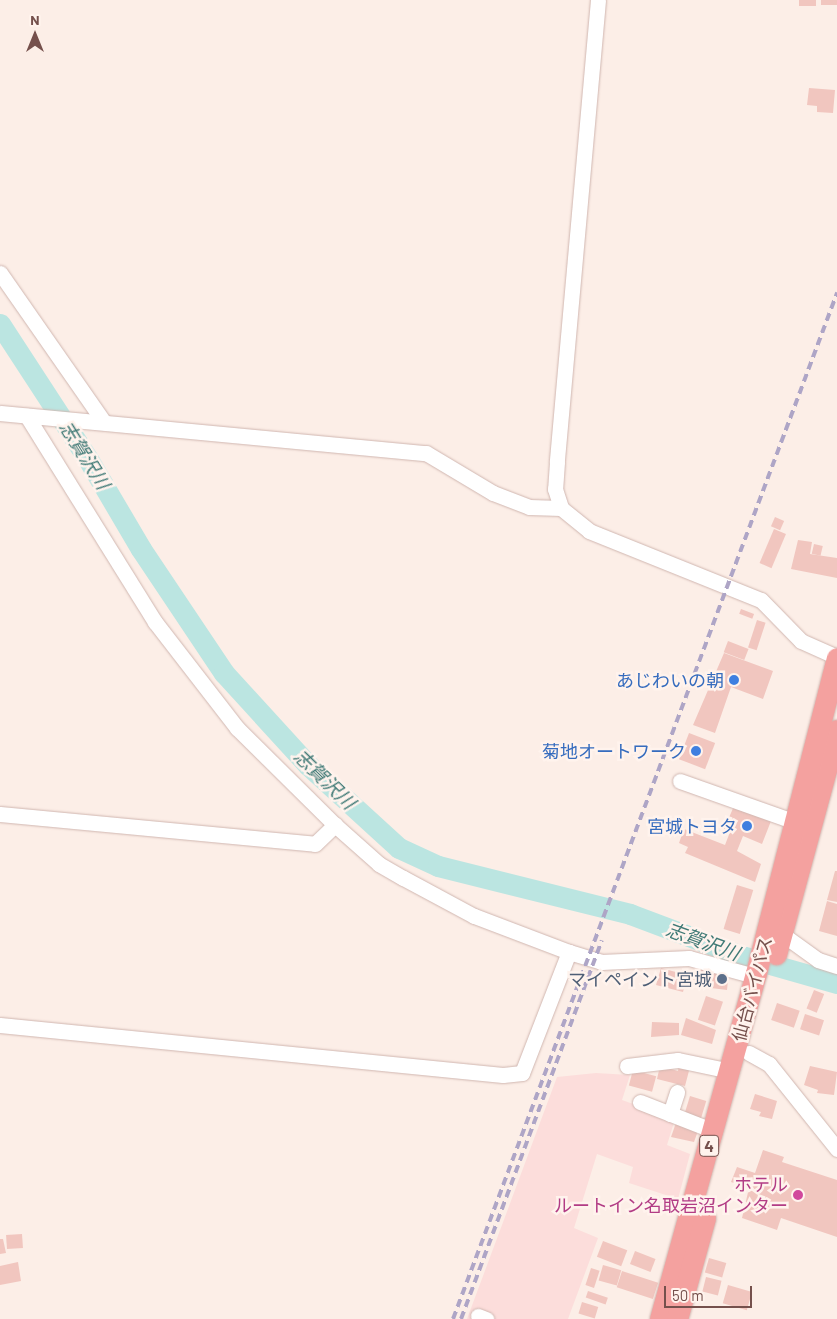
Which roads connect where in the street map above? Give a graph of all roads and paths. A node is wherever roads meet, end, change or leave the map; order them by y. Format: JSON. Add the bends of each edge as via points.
{"nodes":[{"id":1,"x":598,"y":0,"type":"edge"},
{"id":2,"x":0,"y":273,"type":"edge"},
{"id":3,"x":0,"y":413,"type":"edge"},
{"id":4,"x":30,"y":416,"type":"junction"},
{"id":5,"x":100,"y":421,"type":"junction"},
{"id":6,"x":561,"y":508,"type":"junction"},
{"id":7,"x":837,"y":658,"type":"edge"},
{"id":8,"x":837,"y":730,"type":"edge"},
{"id":9,"x":680,"y":781,"type":"dead end"},
{"id":10,"x":0,"y":814,"type":"edge"},
{"id":11,"x":796,"y":822,"type":"junction"},
{"id":12,"x":335,"y":825,"type":"junction"},
{"id":13,"x":774,"y":945,"type":"junction"},
{"id":14,"x":569,"y":952,"type":"junction"},
{"id":15,"x":837,"y":966,"type":"edge"},
{"id":16,"x":761,"y":976,"type":"junction"},
{"id":17,"x":0,"y":1025,"type":"edge"},
{"id":18,"x":749,"y":1053,"type":"junction"},
{"id":19,"x":627,"y":1066,"type":"dead end"},
{"id":20,"x":730,"y":1071,"type":"junction"},
{"id":21,"x":677,"y":1092,"type":"dead end"},
{"id":22,"x":640,"y":1102,"type":"dead end"},
{"id":23,"x":670,"y":1114,"type":"junction"},
{"id":24,"x":714,"y":1131,"type":"junction"},
{"id":25,"x":837,"y":1149,"type":"edge"},
{"id":26,"x":660,"y":1319,"type":"edge"},
{"id":27,"x":678,"y":1319,"type":"edge"}],
"edges":[{"from":1,"to":6,"type":"street","via":[[557,462],[556,489]]},
{"from":2,"to":5,"type":"street"},
{"from":3,"to":4,"type":"street"},
{"from":4,"to":5,"type":"street"},
{"from":4,"to":12,"type":"street","via":[[155,622],[238,728]]},
{"from":5,"to":6,"type":"street","via":[[426,453],[493,493],[529,507]]},
{"from":6,"to":7,"type":"street","via":[[589,531],[761,600],[801,642]]},
{"from":7,"to":11,"type":"highway","name":"仙台バイパス","number":"4"},
{"from":8,"to":13,"type":"highway","name":"仙台バイパス","number":"4"},
{"from":9,"to":11,"type":"street"},
{"from":10,"to":12,"type":"street","via":[[315,844]]},
{"from":11,"to":13,"type":"highway","name":"仙台バイパス","number":"4"},
{"from":12,"to":14,"type":"street","via":[[379,864],[403,878],[474,916]]},
{"from":13,"to":15,"type":"street"},
{"from":13,"to":16,"type":"highway","name":"仙台バイパス","number":"4"},
{"from":14,"to":16,"type":"street","via":[[601,962],[689,958]]},
{"from":14,"to":17,"type":"street","via":[[522,1073],[503,1075]]},
{"from":16,"to":18,"type":"highway","name":"仙台バイパス","number":"4"},
{"from":16,"to":20,"type":"highway","name":"仙台バイパス","number":"4"},
{"from":18,"to":25,"type":"street","via":[[769,1064]]},
{"from":18,"to":27,"type":"highway","name":"仙台バイパス","number":"4"},
{"from":19,"to":20,"type":"street","via":[[675,1056]]},
{"from":20,"to":24,"type":"highway","name":"仙台バイパス","number":"4"},
{"from":21,"to":23,"type":"street"},
{"from":22,"to":23,"type":"street"},
{"from":23,"to":24,"type":"street"},
{"from":24,"to":26,"type":"highway","name":"仙台バイパス","number":"4"}]}
